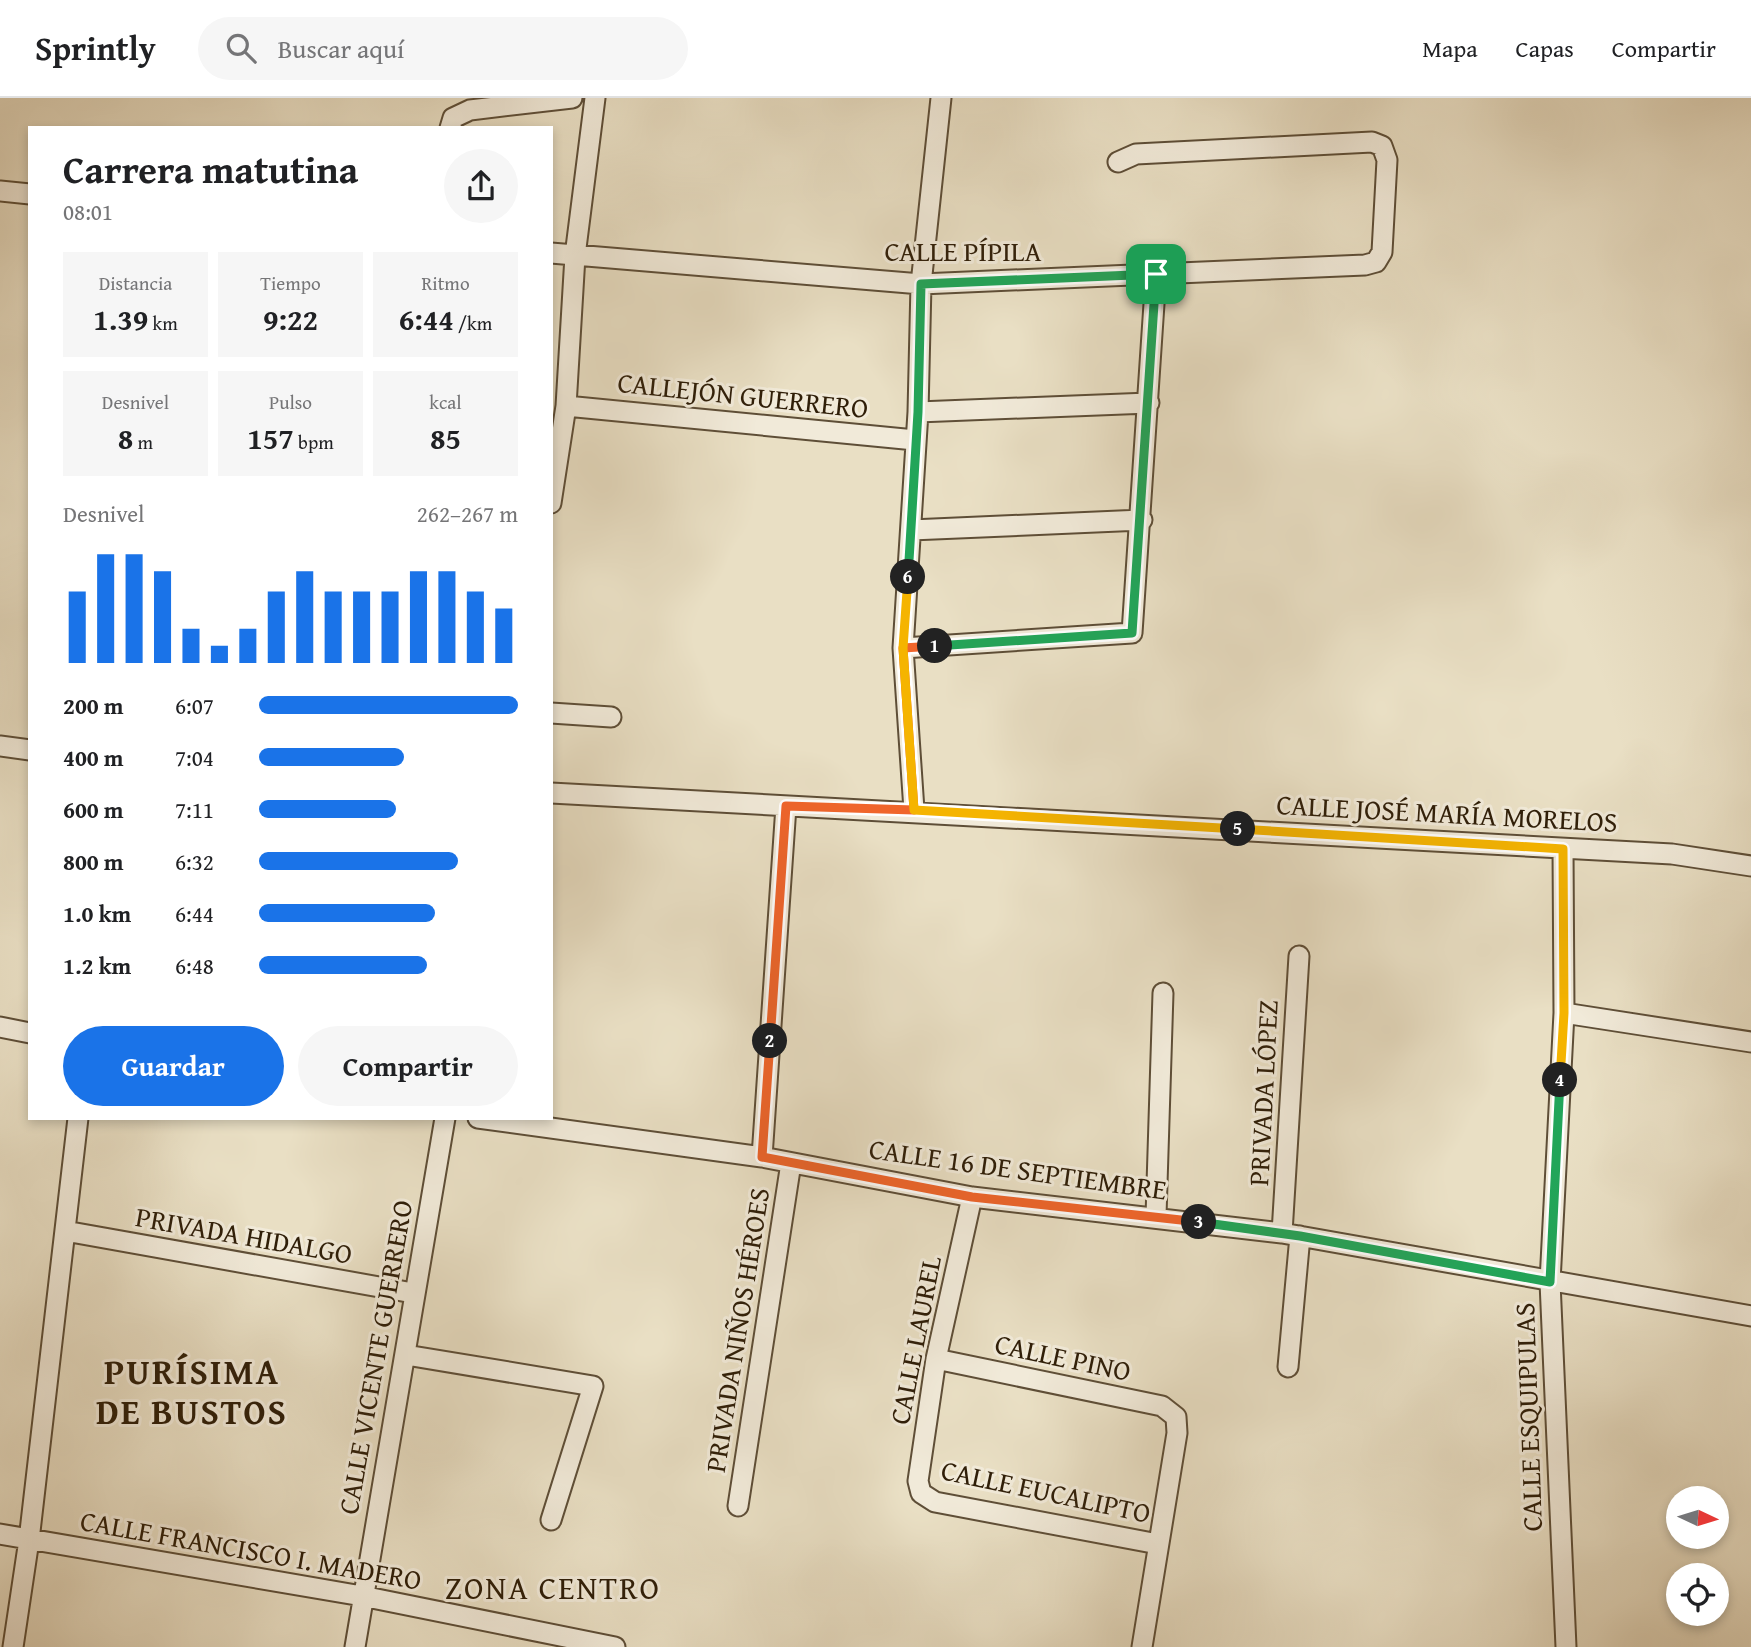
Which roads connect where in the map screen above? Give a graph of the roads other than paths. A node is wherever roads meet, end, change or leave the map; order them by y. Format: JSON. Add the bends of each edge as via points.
{"nodes":[{"id":1,"x":572,"y":98,"type":"edge"},
{"id":2,"x":595,"y":98,"type":"edge"},
{"id":3,"x":941,"y":98,"type":"edge"},
{"id":4,"x":451,"y":126,"type":"edge"},
{"id":5,"x":1118,"y":162,"type":"dead end"},
{"id":6,"x":0,"y":191,"type":"edge"},
{"id":7,"x":28,"y":194,"type":"edge"},
{"id":8,"x":553,"y":253,"type":"edge"},
{"id":9,"x":575,"y":256,"type":"junction"},
{"id":10,"x":1156,"y":274,"type":"junction"},
{"id":11,"x":921,"y":284,"type":"junction"},
{"id":12,"x":1149,"y":403,"type":"junction"},
{"id":13,"x":566,"y":406,"type":"junction"},
{"id":14,"x":918,"y":412,"type":"junction"},
{"id":15,"x":915,"y":440,"type":"junction"},
{"id":16,"x":553,"y":490,"type":"edge"},
{"id":17,"x":1142,"y":520,"type":"junction"},
{"id":18,"x":911,"y":530,"type":"junction"},
{"id":19,"x":903,"y":648,"type":"junction"},
{"id":20,"x":553,"y":713,"type":"edge"},
{"id":21,"x":611,"y":717,"type":"dead end"},
{"id":22,"x":0,"y":746,"type":"edge"},
{"id":23,"x":28,"y":750,"type":"edge"},
{"id":24,"x":553,"y":793,"type":"edge"},
{"id":25,"x":786,"y":806,"type":"junction"},
{"id":26,"x":914,"y":810,"type":"junction"},
{"id":27,"x":1563,"y":849,"type":"junction"},
{"id":28,"x":1751,"y":866,"type":"edge"},
{"id":29,"x":1299,"y":956,"type":"dead end"},
{"id":30,"x":1163,"y":993,"type":"dead end"},
{"id":31,"x":1564,"y":1013,"type":"junction"},
{"id":32,"x":0,"y":1027,"type":"edge"},
{"id":33,"x":28,"y":1032,"type":"edge"},
{"id":34,"x":1751,"y":1042,"type":"edge"},
{"id":35,"x":78,"y":1120,"type":"edge"},
{"id":36,"x":445,"y":1120,"type":"edge"},
{"id":37,"x":493,"y":1120,"type":"edge"},
{"id":38,"x":762,"y":1157,"type":"junction"},
{"id":39,"x":791,"y":1163,"type":"junction"},
{"id":40,"x":972,"y":1197,"type":"junction"},
{"id":41,"x":1156,"y":1216,"type":"junction"},
{"id":42,"x":65,"y":1231,"type":"junction"},
{"id":43,"x":1291,"y":1235,"type":"junction"},
{"id":44,"x":1550,"y":1282,"type":"junction"},
{"id":45,"x":413,"y":1293,"type":"junction"},
{"id":46,"x":1751,"y":1316,"type":"edge"},
{"id":47,"x":406,"y":1355,"type":"junction"},
{"id":48,"x":936,"y":1359,"type":"junction"},
{"id":49,"x":1288,"y":1367,"type":"dead end"},
{"id":50,"x":921,"y":1493,"type":"joint"},
{"id":51,"x":738,"y":1506,"type":"dead end"},
{"id":52,"x":551,"y":1520,"type":"dead end"},
{"id":53,"x":0,"y":1534,"type":"edge"},
{"id":54,"x":29,"y":1540,"type":"junction"},
{"id":55,"x":1158,"y":1544,"type":"junction"},
{"id":56,"x":362,"y":1596,"type":"junction"},
{"id":57,"x":13,"y":1647,"type":"edge"},
{"id":58,"x":355,"y":1647,"type":"edge"},
{"id":59,"x":615,"y":1647,"type":"edge"},
{"id":60,"x":1142,"y":1647,"type":"edge"},
{"id":61,"x":1566,"y":1647,"type":"edge"}],
"edges":[{"from":1,"to":4,"type":"street","via":[[470,110],[453,118]]},
{"from":2,"to":9,"type":"street"},
{"from":3,"to":11,"type":"street"},
{"from":5,"to":10,"type":"street","name":"CALLE PÍPILA","via":[[1136,154],[1372,142],[1382,146],[1387,160],[1382,252],[1376,262]]},
{"from":6,"to":7,"type":"street"},
{"from":8,"to":9,"type":"street","name":"CALLE PÍPILA"},
{"from":9,"to":11,"type":"street","name":"CALLE PÍPILA"},
{"from":9,"to":13,"type":"street"},
{"from":10,"to":11,"type":"street","name":"CALLE PÍPILA"},
{"from":10,"to":12,"type":"street"},
{"from":11,"to":14,"type":"street"},
{"from":12,"to":14,"type":"street"},
{"from":12,"to":17,"type":"street"},
{"from":13,"to":15,"type":"street","name":"CALLEJÓN GUERRERO"},
{"from":13,"to":16,"type":"street"},
{"from":14,"to":15,"type":"street"},
{"from":15,"to":18,"type":"street"},
{"from":17,"to":18,"type":"street"},
{"from":17,"to":19,"type":"street","via":[[1132,633]]},
{"from":18,"to":19,"type":"street"},
{"from":19,"to":26,"type":"street"},
{"from":20,"to":21,"type":"street"},
{"from":22,"to":23,"type":"street"},
{"from":24,"to":25,"type":"street","name":"CALLE JOSÉ MARÍA MORELOS"},
{"from":25,"to":26,"type":"street","name":"CALLE JOSÉ MARÍA MORELOS"},
{"from":25,"to":38,"type":"street"},
{"from":26,"to":27,"type":"street","name":"CALLE JOSÉ MARÍA MORELOS"},
{"from":27,"to":28,"type":"street","name":"CALLE JOSÉ MARÍA MORELOS","via":[[1672,854]]},
{"from":27,"to":31,"type":"street","name":"CALLE ESQUIPULAS"},
{"from":29,"to":43,"type":"street","name":"PRIVADA LÓPEZ"},
{"from":30,"to":41,"type":"street"},
{"from":31,"to":34,"type":"street"},
{"from":31,"to":44,"type":"street","name":"CALLE ESQUIPULAS"},
{"from":32,"to":33,"type":"street"},
{"from":35,"to":42,"type":"street"},
{"from":36,"to":45,"type":"street","name":"CALLE VICENTE GUERRERO"},
{"from":37,"to":38,"type":"street","name":"CALLE 16 DE SEPTIEMBRE"},
{"from":38,"to":39,"type":"street","name":"CALLE 16 DE SEPTIEMBRE"},
{"from":39,"to":40,"type":"street","name":"CALLE 16 DE SEPTIEMBRE"},
{"from":39,"to":51,"type":"street","name":"PRIVADA NIÑOS HÉROES"},
{"from":40,"to":41,"type":"street","name":"CALLE 16 DE SEPTIEMBRE"},
{"from":40,"to":48,"type":"street","name":"CALLE LAUREL"},
{"from":41,"to":43,"type":"street","name":"CALLE 16 DE SEPTIEMBRE"},
{"from":42,"to":45,"type":"street","name":"PRIVADA HIDALGO"},
{"from":42,"to":54,"type":"street"},
{"from":43,"to":44,"type":"street","name":"CALLE 16 DE SEPTIEMBRE"},
{"from":43,"to":49,"type":"street","name":"PRIVADA LÓPEZ"},
{"from":44,"to":46,"type":"street","name":"CALLE 16 DE SEPTIEMBRE"},
{"from":44,"to":61,"type":"street","name":"CALLE ESQUIPULAS"},
{"from":45,"to":47,"type":"street","name":"CALLE VICENTE GUERRERO"},
{"from":47,"to":52,"type":"street","via":[[593,1386]]},
{"from":47,"to":56,"type":"street","name":"CALLE VICENTE GUERRERO"},
{"from":48,"to":50,"type":"street","name":"CALLE LAUREL","via":[[918,1481]]},
{"from":48,"to":55,"type":"street","name":"CALLE PINO","via":[[1163,1406],[1176,1417],[1177,1433]]},
{"from":50,"to":55,"type":"street","name":"CALLE EUCALIPTO","via":[[935,1502]]},
{"from":53,"to":54,"type":"street","name":"CALLE FRANCISCO I. MADERO"},
{"from":54,"to":56,"type":"street","name":"CALLE FRANCISCO I. MADERO"},
{"from":54,"to":57,"type":"street"},
{"from":55,"to":60,"type":"street"},
{"from":56,"to":58,"type":"street","name":"CALLE VICENTE GUERRERO"},
{"from":56,"to":59,"type":"street","name":"CALLE FRANCISCO I. MADERO"}]}
